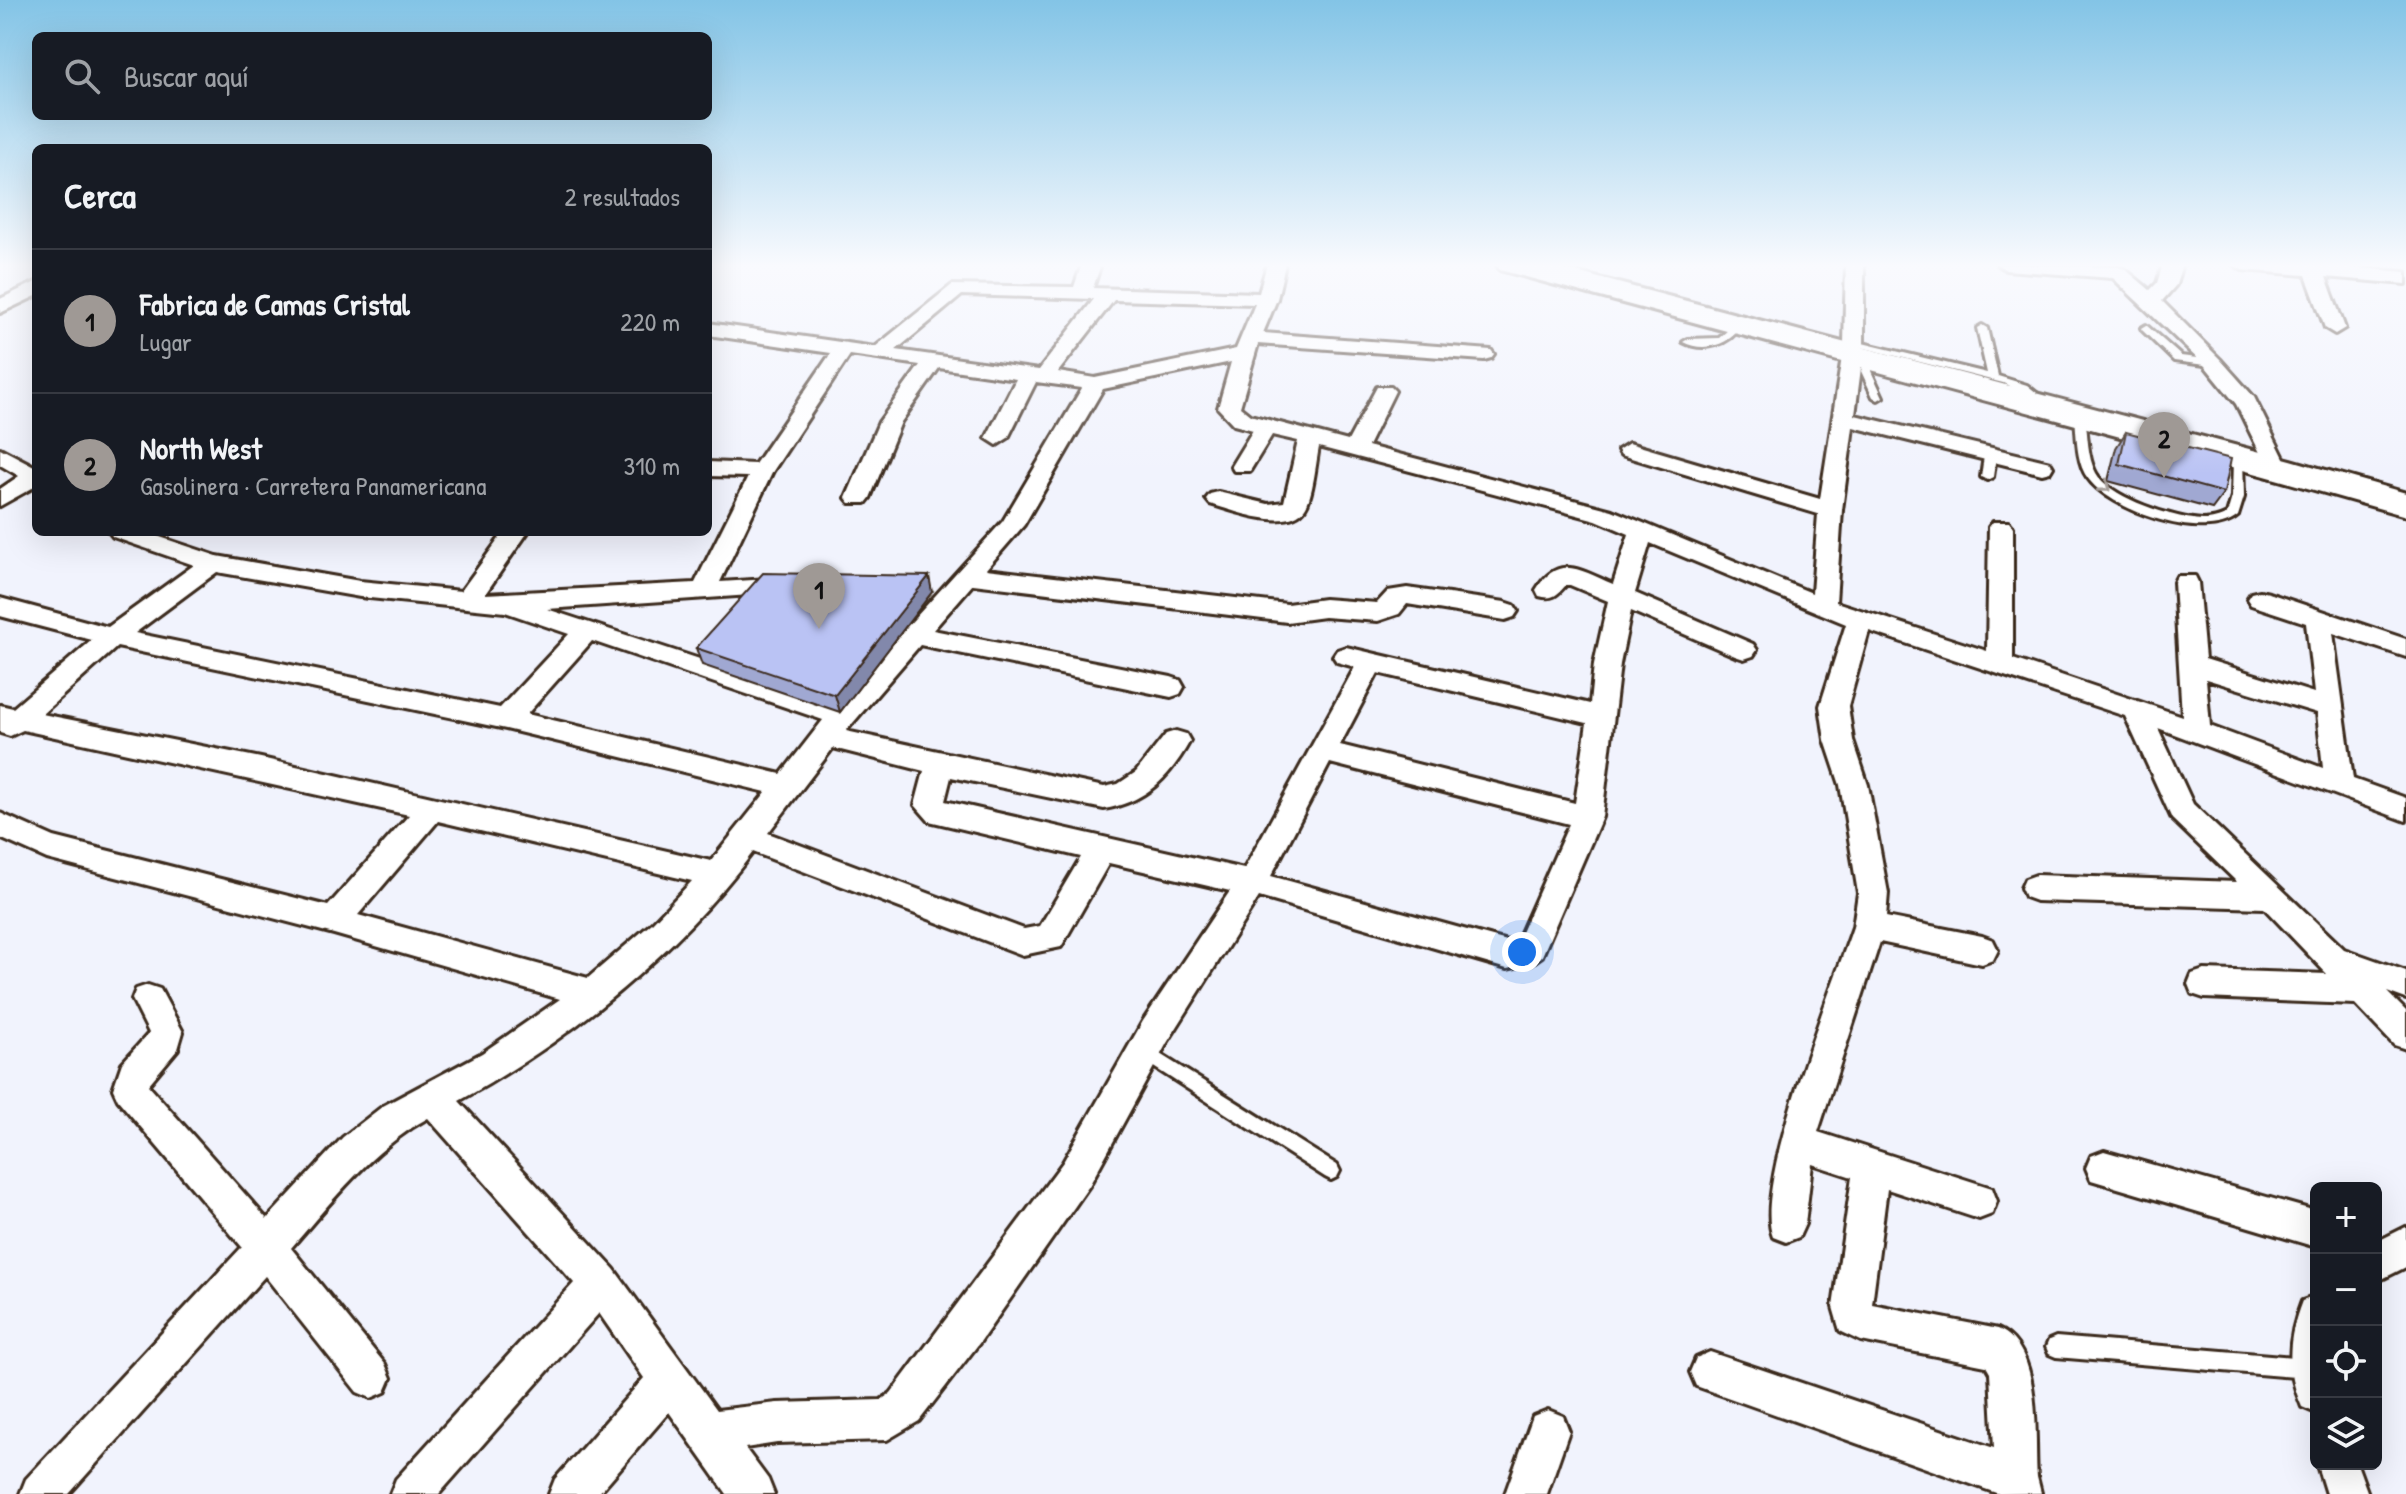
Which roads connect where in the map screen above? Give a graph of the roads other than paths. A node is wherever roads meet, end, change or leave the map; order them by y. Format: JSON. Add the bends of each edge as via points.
{"nodes":[{"id":1,"x":743,"y":334,"type":"edge"},
{"id":2,"x":902,"y":334,"type":"edge"},
{"id":3,"x":1073,"y":334,"type":"edge"},
{"id":4,"x":1253,"y":334,"type":"edge"},
{"id":5,"x":1731,"y":334,"type":"edge"},
{"id":6,"x":1775,"y":334,"type":"edge"},
{"id":7,"x":1858,"y":334,"type":"edge"},
{"id":8,"x":1983,"y":334,"type":"edge"},
{"id":9,"x":2152,"y":334,"type":"edge"},
{"id":10,"x":2184,"y":334,"type":"edge"},
{"id":11,"x":1688,"y":342,"type":"dead end"},
{"id":12,"x":1248,"y":346,"type":"junction"},
{"id":13,"x":845,"y":347,"type":"junction"},
{"id":14,"x":882,"y":351,"type":"junction"},
{"id":15,"x":1859,"y":353,"type":"junction"},
{"id":16,"x":1484,"y":354,"type":"dead end"},
{"id":17,"x":934,"y":360,"type":"junction"},
{"id":18,"x":2213,"y":363,"type":"junction"},
{"id":19,"x":1036,"y":376,"type":"junction"},
{"id":20,"x":1993,"y":376,"type":"junction"},
{"id":21,"x":1095,"y":384,"type":"junction"},
{"id":22,"x":1384,"y":391,"type":"dead end"},
{"id":23,"x":1878,"y":397,"type":"dead end"},
{"id":24,"x":2064,"y":413,"type":"junction"},
{"id":25,"x":1845,"y":419,"type":"junction"},
{"id":26,"x":1266,"y":426,"type":"junction"},
{"id":27,"x":997,"y":438,"type":"dead end"},
{"id":28,"x":1310,"y":438,"type":"junction"},
{"id":29,"x":1355,"y":449,"type":"junction"},
{"id":30,"x":1629,"y":450,"type":"dead end"},
{"id":31,"x":0,"y":455,"type":"edge"},
{"id":32,"x":2239,"y":459,"type":"junction"},
{"id":33,"x":1242,"y":466,"type":"dead end"},
{"id":34,"x":2042,"y":467,"type":"dead end"},
{"id":35,"x":2278,"y":468,"type":"junction"},
{"id":36,"x":712,"y":469,"type":"edge"},
{"id":37,"x":762,"y":471,"type":"junction"},
{"id":38,"x":32,"y":474,"type":"edge"},
{"id":39,"x":32,"y":479,"type":"edge"},
{"id":40,"x":858,"y":498,"type":"dead end"},
{"id":41,"x":0,"y":499,"type":"edge"},
{"id":42,"x":1218,"y":499,"type":"dead end"},
{"id":43,"x":2406,"y":505,"type":"edge"},
{"id":44,"x":1830,"y":510,"type":"junction"},
{"id":45,"x":2001,"y":527,"type":"dead end"},
{"id":46,"x":1642,"y":530,"type":"junction"},
{"id":47,"x":133,"y":536,"type":"edge"},
{"id":48,"x":513,"y":536,"type":"edge"},
{"id":49,"x":213,"y":563,"type":"junction"},
{"id":50,"x":961,"y":580,"type":"junction"},
{"id":51,"x":2186,"y":582,"type":"dead end"},
{"id":52,"x":924,"y":585,"type":"edge"},
{"id":53,"x":807,"y":586,"type":"edge"},
{"id":54,"x":704,"y":590,"type":"junction"},
{"id":55,"x":1548,"y":590,"type":"dead end"},
{"id":56,"x":1621,"y":598,"type":"junction"},
{"id":57,"x":2260,"y":599,"type":"dead end"},
{"id":58,"x":468,"y":600,"type":"junction"},
{"id":59,"x":499,"y":604,"type":"junction"},
{"id":60,"x":0,"y":607,"type":"edge"},
{"id":61,"x":1823,"y":607,"type":"junction"},
{"id":62,"x":1505,"y":611,"type":"dead end"},
{"id":63,"x":1860,"y":620,"type":"junction"},
{"id":64,"x":2318,"y":620,"type":"junction"},
{"id":65,"x":587,"y":630,"type":"junction"},
{"id":66,"x":914,"y":635,"type":"junction"},
{"id":67,"x":112,"y":637,"type":"junction"},
{"id":68,"x":2406,"y":648,"type":"edge"},
{"id":69,"x":1744,"y":650,"type":"dead end"},
{"id":70,"x":2192,"y":665,"type":"junction"},
{"id":71,"x":2000,"y":666,"type":"junction"},
{"id":72,"x":1171,"y":687,"type":"dead end"},
{"id":73,"x":2329,"y":707,"type":"junction"},
{"id":74,"x":2136,"y":710,"type":"junction"},
{"id":75,"x":1602,"y":717,"type":"junction"},
{"id":76,"x":506,"y":719,"type":"junction"},
{"id":77,"x":6,"y":722,"type":"edge"},
{"id":78,"x":834,"y":726,"type":"junction"},
{"id":79,"x":2197,"y":734,"type":"junction"},
{"id":80,"x":1176,"y":741,"type":"dead end"},
{"id":81,"x":1323,"y":751,"type":"junction"},
{"id":82,"x":940,"y":764,"type":"junction"},
{"id":83,"x":786,"y":786,"type":"junction"},
{"id":84,"x":2340,"y":786,"type":"junction"},
{"id":85,"x":431,"y":809,"type":"junction"},
{"id":86,"x":2406,"y":810,"type":"edge"},
{"id":87,"x":1587,"y":817,"type":"junction"},
{"id":88,"x":0,"y":825,"type":"edge"},
{"id":89,"x":746,"y":837,"type":"junction"},
{"id":90,"x":1101,"y":849,"type":"junction"},
{"id":91,"x":718,"y":875,"type":"junction"},
{"id":92,"x":1252,"y":883,"type":"junction"},
{"id":93,"x":2036,"y":888,"type":"dead end"},
{"id":94,"x":2272,"y":896,"type":"junction"},
{"id":95,"x":334,"y":921,"type":"junction"},
{"id":96,"x":1869,"y":927,"type":"junction"},
{"id":97,"x":1982,"y":950,"type":"dead end"},
{"id":98,"x":2331,"y":958,"type":"junction"},
{"id":99,"x":2204,"y":984,"type":"dead end"},
{"id":100,"x":2406,"y":985,"type":"edge"},
{"id":101,"x":2364,"y":990,"type":"junction"},
{"id":102,"x":593,"y":994,"type":"junction"},
{"id":103,"x":148,"y":999,"type":"dead end"},
{"id":104,"x":2406,"y":1034,"type":"edge"},
{"id":105,"x":1144,"y":1052,"type":"junction"},
{"id":106,"x":431,"y":1096,"type":"junction"},
{"id":107,"x":1797,"y":1142,"type":"junction"},
{"id":108,"x":1872,"y":1166,"type":"junction"},
{"id":109,"x":2104,"y":1168,"type":"dead end"},
{"id":110,"x":1331,"y":1171,"type":"dead end"},
{"id":111,"x":1979,"y":1201,"type":"dead end"},
{"id":112,"x":1786,"y":1224,"type":"dead end"},
{"id":113,"x":2310,"y":1227,"type":"edge"},
{"id":114,"x":268,"y":1249,"type":"junction"},
{"id":115,"x":600,"y":1283,"type":"junction"},
{"id":116,"x":2056,"y":1347,"type":"dead end"},
{"id":117,"x":1710,"y":1372,"type":"dead end"},
{"id":118,"x":371,"y":1378,"type":"dead end"},
{"id":119,"x":671,"y":1378,"type":"junction"},
{"id":120,"x":2310,"y":1379,"type":"edge"},
{"id":121,"x":1548,"y":1431,"type":"dead end"},
{"id":122,"x":707,"y":1432,"type":"junction"},
{"id":123,"x":2338,"y":1470,"type":"edge"},
{"id":124,"x":2018,"y":1486,"type":"edge"},
{"id":125,"x":41,"y":1494,"type":"edge"},
{"id":126,"x":411,"y":1494,"type":"edge"},
{"id":127,"x":570,"y":1494,"type":"edge"},
{"id":128,"x":753,"y":1494,"type":"edge"},
{"id":129,"x":1526,"y":1494,"type":"edge"},
{"id":130,"x":2347,"y":1494,"type":"edge"}],
"edges":[{"from":1,"to":13,"type":"street"},
{"from":2,"to":14,"type":"street"},
{"from":3,"to":19,"type":"street"},
{"from":4,"to":12,"type":"street"},
{"from":5,"to":11,"type":"lane","via":[[1719,343]]},
{"from":6,"to":15,"type":"main road"},
{"from":7,"to":15,"type":"street"},
{"from":8,"to":20,"type":"lane"},
{"from":9,"to":18,"type":"lane","via":[[2178,359]]},
{"from":10,"to":18,"type":"street"},
{"from":12,"to":16,"type":"street"},
{"from":12,"to":21,"type":"street"},
{"from":12,"to":26,"type":"street","via":[[1229,408],[1242,420]]},
{"from":13,"to":14,"type":"street"},
{"from":13,"to":37,"type":"street"},
{"from":14,"to":17,"type":"street"},
{"from":15,"to":20,"type":"lane"},
{"from":15,"to":23,"type":"lane"},
{"from":15,"to":24,"type":"main road"},
{"from":15,"to":25,"type":"street"},
{"from":17,"to":19,"type":"street"},
{"from":17,"to":40,"type":"street","via":[[890,422]]},
{"from":18,"to":35,"type":"street","via":[[2246,402]]},
{"from":19,"to":21,"type":"street"},
{"from":19,"to":27,"type":"street"},
{"from":20,"to":24,"type":"lane","via":[[2023,387]]},
{"from":21,"to":50,"type":"street","via":[[1012,525]]},
{"from":22,"to":29,"type":"street"},
{"from":24,"to":32,"type":"main road"},
{"from":24,"to":32,"type":"lane","one_way":true,"via":[[2091,476],[2139,508],[2169,517],[2214,524],[2232,516]]},
{"from":25,"to":34,"type":"street","via":[[1988,466]]},
{"from":25,"to":44,"type":"street"},
{"from":26,"to":28,"type":"street"},
{"from":26,"to":33,"type":"street"},
{"from":28,"to":29,"type":"street"},
{"from":28,"to":42,"type":"street","via":[[1291,509],[1274,513]]},
{"from":29,"to":46,"type":"street"},
{"from":30,"to":44,"type":"street"},
{"from":31,"to":38,"type":"street"},
{"from":32,"to":35,"type":"main road"},
{"from":35,"to":43,"type":"main road"},
{"from":36,"to":37,"type":"street"},
{"from":37,"to":54,"type":"street"},
{"from":39,"to":41,"type":"street"},
{"from":44,"to":61,"type":"street"},
{"from":45,"to":71,"type":"street"},
{"from":46,"to":56,"type":"street"},
{"from":46,"to":61,"type":"street"},
{"from":47,"to":49,"type":"street"},
{"from":48,"to":58,"type":"street"},
{"from":49,"to":58,"type":"street","via":[[360,589]]},
{"from":49,"to":67,"type":"street"},
{"from":50,"to":52,"type":"street"},
{"from":50,"to":62,"type":"street","via":[[1287,613],[1324,608],[1385,611],[1397,597],[1407,596]]},
{"from":50,"to":66,"type":"street"},
{"from":51,"to":70,"type":"street"},
{"from":53,"to":54,"type":"street"},
{"from":54,"to":59,"type":"street"},
{"from":55,"to":56,"type":"street","via":[[1559,576],[1574,577]]},
{"from":56,"to":69,"type":"street"},
{"from":56,"to":75,"type":"street"},
{"from":57,"to":64,"type":"street"},
{"from":58,"to":59,"type":"street"},
{"from":59,"to":65,"type":"street"},
{"from":60,"to":67,"type":"street"},
{"from":61,"to":63,"type":"street"},
{"from":63,"to":71,"type":"street"},
{"from":63,"to":96,"type":"street","via":[[1834,706],[1873,893]]},
{"from":64,"to":68,"type":"street"},
{"from":64,"to":73,"type":"street"},
{"from":65,"to":76,"type":"street"},
{"from":65,"to":78,"type":"street"},
{"from":66,"to":72,"type":"street"},
{"from":66,"to":78,"type":"street"},
{"from":67,"to":76,"type":"street"},
{"from":67,"to":77,"type":"street"},
{"from":70,"to":73,"type":"street"},
{"from":70,"to":79,"type":"street"},
{"from":71,"to":74,"type":"street"},
{"from":73,"to":84,"type":"street"},
{"from":74,"to":79,"type":"street"},
{"from":74,"to":94,"type":"street","via":[[2182,811]]},
{"from":75,"to":81,"type":"street","via":[[1358,660]]},
{"from":75,"to":87,"type":"street"},
{"from":76,"to":83,"type":"street"},
{"from":77,"to":85,"type":"street","via":[[261,769]]},
{"from":78,"to":82,"type":"street"},
{"from":78,"to":83,"type":"street"},
{"from":79,"to":84,"type":"street"},
{"from":80,"to":82,"type":"street","via":[[1139,788],[1120,797]]},
{"from":81,"to":87,"type":"street"},
{"from":81,"to":92,"type":"street"},
{"from":82,"to":90,"type":"street","via":[[930,805],[939,813]]},
{"from":83,"to":89,"type":"street"},
{"from":84,"to":86,"type":"street"},
{"from":85,"to":91,"type":"street"},
{"from":85,"to":95,"type":"street"},
{"from":87,"to":92,"type":"street","via":[[1531,946],[1521,953],[1507,955]]},
{"from":88,"to":95,"type":"street","via":[[47,847]]},
{"from":89,"to":90,"type":"street","via":[[1023,942],[1050,938]]},
{"from":89,"to":91,"type":"street"},
{"from":90,"to":92,"type":"street"},
{"from":91,"to":102,"type":"street"},
{"from":92,"to":105,"type":"street"},
{"from":93,"to":94,"type":"street"},
{"from":94,"to":98,"type":"street"},
{"from":95,"to":102,"type":"street"},
{"from":96,"to":97,"type":"street"},
{"from":96,"to":107,"type":"street"},
{"from":98,"to":100,"type":"street"},
{"from":98,"to":101,"type":"street"},
{"from":99,"to":101,"type":"street"},
{"from":101,"to":104,"type":"street"},
{"from":102,"to":106,"type":"street","via":[[494,1064]]},
{"from":103,"to":114,"type":"street","via":[[166,1038],[134,1074],[130,1089]]},
{"from":105,"to":110,"type":"lane"},
{"from":105,"to":122,"type":"street","via":[[1076,1174],[905,1407],[887,1420],[777,1423]]},
{"from":106,"to":114,"type":"street","via":[[356,1149]]},
{"from":106,"to":115,"type":"street"},
{"from":107,"to":108,"type":"street"},
{"from":107,"to":112,"type":"street"},
{"from":108,"to":111,"type":"street"},
{"from":108,"to":124,"type":"street","via":[[1854,1317],[1998,1349],[2010,1367]]},
{"from":109,"to":113,"type":"street"},
{"from":114,"to":118,"type":"street"},
{"from":114,"to":125,"type":"street"},
{"from":115,"to":119,"type":"street"},
{"from":115,"to":126,"type":"street"},
{"from":116,"to":120,"type":"lane"},
{"from":117,"to":124,"type":"street"},
{"from":119,"to":122,"type":"street"},
{"from":119,"to":127,"type":"street"},
{"from":121,"to":129,"type":"street"},
{"from":122,"to":128,"type":"street"},
{"from":123,"to":130,"type":"street"}]}
